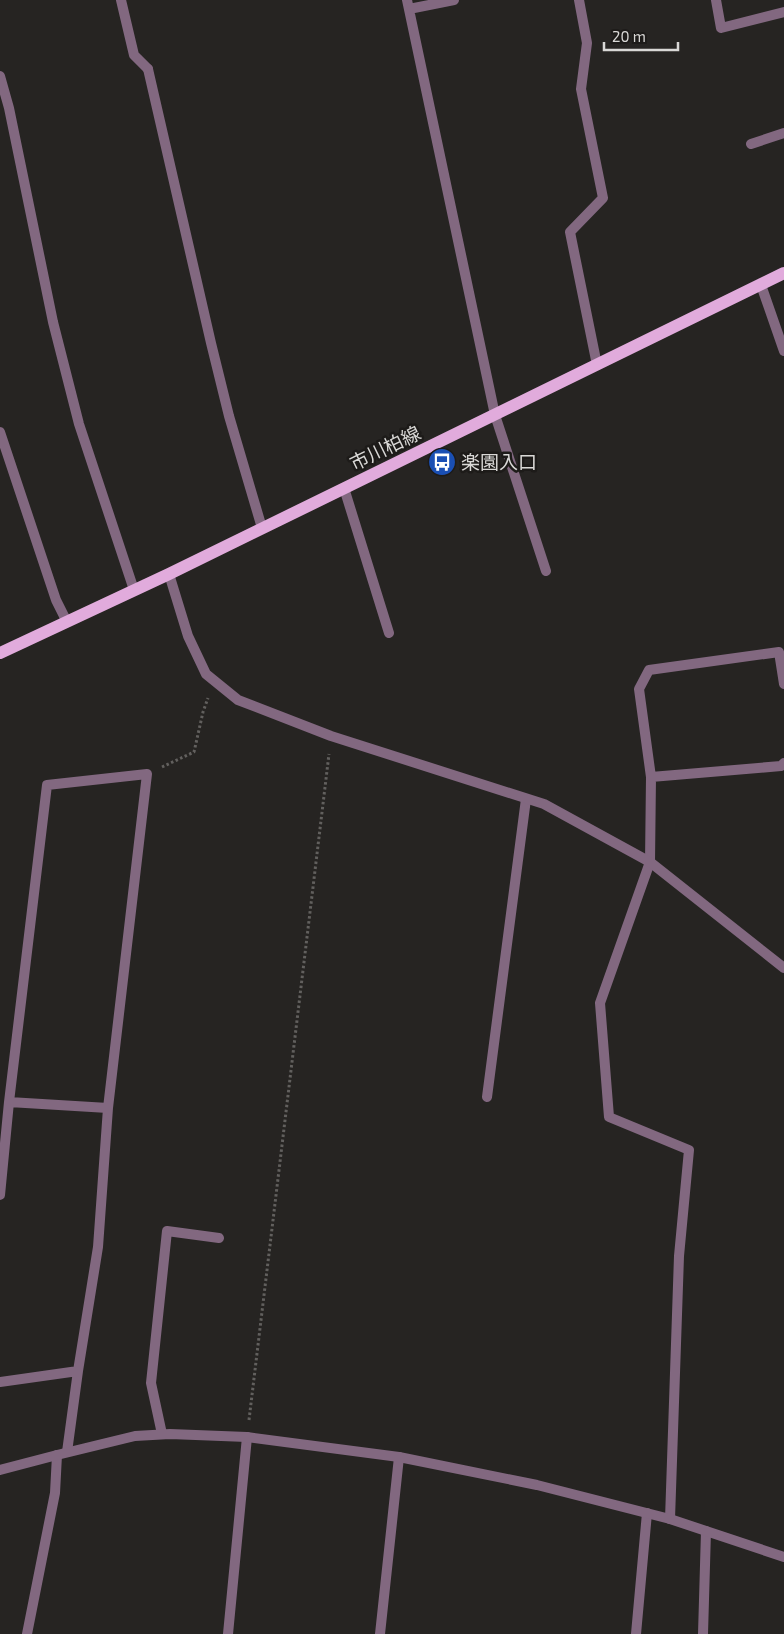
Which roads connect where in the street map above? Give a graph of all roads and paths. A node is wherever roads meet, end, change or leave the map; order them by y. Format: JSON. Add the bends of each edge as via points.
{"nodes":[{"id":1,"x":121,"y":0,"type":"edge"},
{"id":2,"x":454,"y":0,"type":"edge"},
{"id":3,"x":579,"y":0,"type":"edge"},
{"id":4,"x":716,"y":0,"type":"edge"},
{"id":5,"x":408,"y":5,"type":"edge"},
{"id":6,"x":784,"y":12,"type":"edge"},
{"id":7,"x":0,"y":76,"type":"edge"},
{"id":8,"x":784,"y":133,"type":"edge"},
{"id":9,"x":751,"y":144,"type":"dead end"},
{"id":10,"x":784,"y":273,"type":"edge"},
{"id":11,"x":761,"y":285,"type":"junction"},
{"id":12,"x":784,"y":351,"type":"edge"},
{"id":13,"x":598,"y":365,"type":"junction"},
{"id":14,"x":495,"y":415,"type":"junction"},
{"id":15,"x":0,"y":432,"type":"edge"},
{"id":16,"x":344,"y":488,"type":"junction"},
{"id":17,"x":262,"y":528,"type":"junction"},
{"id":18,"x":546,"y":571,"type":"dead end"},
{"id":19,"x":169,"y":574,"type":"junction"},
{"id":20,"x":134,"y":590,"type":"junction"},
{"id":21,"x":67,"y":622,"type":"junction"},
{"id":22,"x":389,"y":633,"type":"dead end"},
{"id":23,"x":0,"y":653,"type":"edge"},
{"id":24,"x":214,"y":681,"type":"junction"},
{"id":25,"x":784,"y":684,"type":"edge"},
{"id":26,"x":331,"y":736,"type":"junction"},
{"id":27,"x":784,"y":763,"type":"edge"},
{"id":28,"x":147,"y":774,"type":"junction"},
{"id":29,"x":651,"y":778,"type":"junction"},
{"id":30,"x":526,"y":799,"type":"junction"},
{"id":31,"x":650,"y":862,"type":"junction"},
{"id":32,"x":784,"y":968,"type":"edge"},
{"id":33,"x":487,"y":1096,"type":"dead end"},
{"id":34,"x":9,"y":1102,"type":"junction"},
{"id":35,"x":108,"y":1108,"type":"junction"},
{"id":36,"x":0,"y":1195,"type":"edge"},
{"id":37,"x":219,"y":1238,"type":"dead end"},
{"id":38,"x":78,"y":1371,"type":"junction"},
{"id":39,"x":0,"y":1382,"type":"edge"},
{"id":40,"x":162,"y":1434,"type":"junction"},
{"id":41,"x":247,"y":1437,"type":"junction"},
{"id":42,"x":62,"y":1453,"type":"junction"},
{"id":43,"x":399,"y":1457,"type":"junction"},
{"id":44,"x":0,"y":1470,"type":"edge"},
{"id":45,"x":647,"y":1513,"type":"junction"},
{"id":46,"x":670,"y":1519,"type":"junction"},
{"id":47,"x":706,"y":1531,"type":"junction"},
{"id":48,"x":784,"y":1557,"type":"edge"},
{"id":49,"x":27,"y":1634,"type":"edge"},
{"id":50,"x":228,"y":1634,"type":"edge"},
{"id":51,"x":380,"y":1634,"type":"edge"},
{"id":52,"x":636,"y":1634,"type":"edge"},
{"id":53,"x":703,"y":1634,"type":"edge"}],
"edges":[{"from":1,"to":17,"type":"street","via":[[134,55],[148,69],[215,362]]},
{"from":2,"to":5,"type":"street"},
{"from":3,"to":13,"type":"street","via":[[587,43],[581,89],[603,198],[570,232]]},
{"from":4,"to":6,"type":"street","via":[[721,28]]},
{"from":5,"to":14,"type":"street"},
{"from":7,"to":20,"type":"street","via":[[53,322],[79,424]]},
{"from":8,"to":9,"type":"street"},
{"from":10,"to":11,"type":"main road","name":"市川柏線"},
{"from":11,"to":12,"type":"street"},
{"from":11,"to":13,"type":"main road","name":"市川柏線"},
{"from":13,"to":14,"type":"main road","name":"市川柏線"},
{"from":14,"to":16,"type":"main road","name":"市川柏線"},
{"from":14,"to":18,"type":"street"},
{"from":15,"to":21,"type":"street","via":[[56,600]]},
{"from":16,"to":17,"type":"main road","name":"市川柏線"},
{"from":16,"to":22,"type":"street"},
{"from":17,"to":19,"type":"main road","name":"市川柏線"},
{"from":19,"to":20,"type":"main road","name":"市川柏線"},
{"from":19,"to":24,"type":"street","via":[[188,636],[206,674]]},
{"from":20,"to":21,"type":"main road","name":"市川柏線"},
{"from":21,"to":23,"type":"main road","name":"市川柏線"},
{"from":24,"to":26,"type":"street","via":[[238,700]]},
{"from":24,"to":28,"type":"path","via":[[194,752]]},
{"from":25,"to":29,"type":"street","via":[[779,652],[649,670],[639,689]]},
{"from":26,"to":30,"type":"street"},
{"from":26,"to":41,"type":"path"},
{"from":27,"to":29,"type":"street","via":[[781,766]]},
{"from":28,"to":34,"type":"street","via":[[47,785]]},
{"from":28,"to":35,"type":"street"},
{"from":29,"to":31,"type":"street"},
{"from":30,"to":31,"type":"street","via":[[544,804]]},
{"from":30,"to":33,"type":"street"},
{"from":31,"to":32,"type":"street"},
{"from":31,"to":46,"type":"street","via":[[600,1003],[609,1117],[689,1150],[679,1256]]},
{"from":34,"to":35,"type":"street"},
{"from":34,"to":36,"type":"street"},
{"from":35,"to":38,"type":"street","via":[[98,1247]]},
{"from":37,"to":40,"type":"street","via":[[167,1231],[150,1383]]},
{"from":38,"to":39,"type":"street"},
{"from":38,"to":42,"type":"street"},
{"from":40,"to":41,"type":"street"},
{"from":40,"to":42,"type":"street","via":[[135,1436]]},
{"from":41,"to":43,"type":"street"},
{"from":41,"to":50,"type":"street"},
{"from":42,"to":44,"type":"street"},
{"from":42,"to":49,"type":"street"},
{"from":43,"to":45,"type":"street","via":[[537,1485]]},
{"from":43,"to":51,"type":"street"},
{"from":45,"to":46,"type":"street"},
{"from":45,"to":52,"type":"street"},
{"from":46,"to":47,"type":"street"},
{"from":47,"to":48,"type":"street"},
{"from":47,"to":53,"type":"street"}]}
